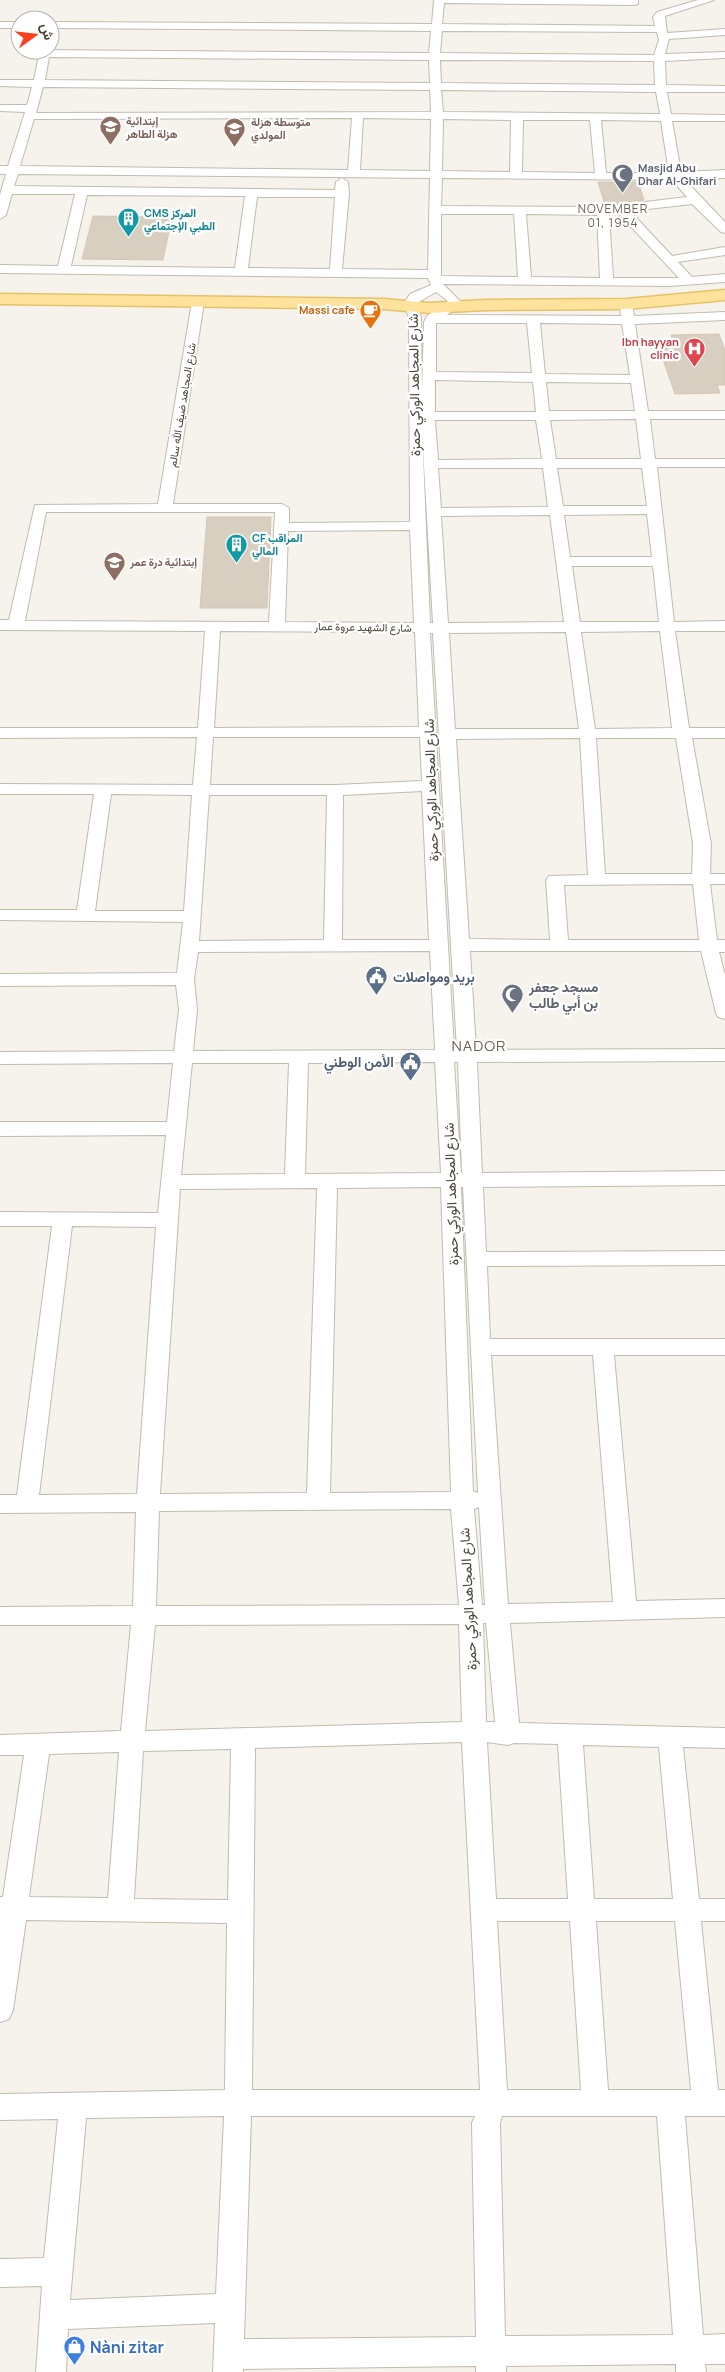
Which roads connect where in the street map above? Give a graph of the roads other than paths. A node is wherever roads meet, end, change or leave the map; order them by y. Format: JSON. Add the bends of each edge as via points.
{"nodes":[{"id":1,"x":439,"y":0,"type":"edge"},
{"id":2,"x":446,"y":0,"type":"edge"},
{"id":3,"x":709,"y":0,"type":"edge"},
{"id":4,"x":644,"y":7,"type":"edge"},
{"id":5,"x":576,"y":13,"type":"edge"},
{"id":6,"x":60,"y":27,"type":"edge"},
{"id":7,"x":438,"y":29,"type":"junction"},
{"id":8,"x":725,"y":32,"type":"edge"},
{"id":9,"x":663,"y":33,"type":"junction"},
{"id":10,"x":292,"y":41,"type":"junction"},
{"id":11,"x":550,"y":44,"type":"junction"},
{"id":12,"x":60,"y":51,"type":"edge"},
{"id":13,"x":725,"y":55,"type":"edge"},
{"id":14,"x":434,"y":56,"type":"junction"},
{"id":15,"x":659,"y":58,"type":"junction"},
{"id":16,"x":43,"y":60,"type":"edge"},
{"id":17,"x":0,"y":83,"type":"edge"},
{"id":18,"x":39,"y":83,"type":"junction"},
{"id":19,"x":436,"y":86,"type":"junction"},
{"id":20,"x":661,"y":88,"type":"junction"},
{"id":21,"x":725,"y":89,"type":"edge"},
{"id":22,"x":326,"y":100,"type":"junction"},
{"id":23,"x":558,"y":102,"type":"junction"},
{"id":24,"x":0,"y":108,"type":"edge"},
{"id":25,"x":29,"y":112,"type":"junction"},
{"id":26,"x":358,"y":114,"type":"junction"},
{"id":27,"x":437,"y":115,"type":"junction"},
{"id":28,"x":517,"y":116,"type":"junction"},
{"id":29,"x":595,"y":116,"type":"junction"},
{"id":30,"x":665,"y":117,"type":"junction"},
{"id":31,"x":725,"y":118,"type":"edge"},
{"id":32,"x":0,"y":170,"type":"edge"},
{"id":33,"x":14,"y":170,"type":"junction"},
{"id":34,"x":354,"y":172,"type":"junction"},
{"id":35,"x":341,"y":173,"type":"junction"},
{"id":36,"x":436,"y":174,"type":"junction"},
{"id":37,"x":725,"y":174,"type":"edge"},
{"id":38,"x":516,"y":175,"type":"junction"},
{"id":39,"x":602,"y":177,"type":"junction"},
{"id":40,"x":676,"y":177,"type":"junction"},
{"id":41,"x":8,"y":190,"type":"junction"},
{"id":42,"x":82,"y":191,"type":"junction"},
{"id":43,"x":251,"y":194,"type":"junction"},
{"id":44,"x":343,"y":194,"type":"junction"},
{"id":45,"x":695,"y":200,"type":"junction"},
{"id":46,"x":435,"y":210,"type":"junction"},
{"id":47,"x":622,"y":210,"type":"junction"},
{"id":48,"x":520,"y":211,"type":"junction"},
{"id":49,"x":603,"y":212,"type":"junction"},
{"id":50,"x":0,"y":215,"type":"edge"},
{"id":51,"x":719,"y":216,"type":"edge"},
{"id":52,"x":725,"y":229,"type":"edge"},
{"id":53,"x":725,"y":251,"type":"edge"},
{"id":54,"x":669,"y":260,"type":"junction"},
{"id":55,"x":0,"y":268,"type":"edge"},
{"id":56,"x":64,"y":269,"type":"junction"},
{"id":57,"x":241,"y":271,"type":"junction"},
{"id":58,"x":336,"y":272,"type":"junction"},
{"id":59,"x":725,"y":278,"type":"edge"},
{"id":60,"x":525,"y":281,"type":"junction"},
{"id":61,"x":689,"y":281,"type":"junction"},
{"id":62,"x":607,"y":282,"type":"junction"},
{"id":63,"x":725,"y":287,"type":"edge"},
{"id":64,"x":441,"y":288,"type":"junction"},
{"id":65,"x":0,"y":291,"type":"edge"},
{"id":66,"x":725,"y":295,"type":"edge"},
{"id":67,"x":0,"y":299,"type":"edge"},
{"id":68,"x":415,"y":301,"type":"junction"},
{"id":69,"x":198,"y":302,"type":"junction"},
{"id":70,"x":628,"y":312,"type":"junction"},
{"id":71,"x":725,"y":316,"type":"edge"},
{"id":72,"x":432,"y":319,"type":"junction"},
{"id":73,"x":533,"y":320,"type":"junction"},
{"id":74,"x":429,"y":376,"type":"junction"},
{"id":75,"x":539,"y":378,"type":"junction"},
{"id":76,"x":638,"y":379,"type":"junction"},
{"id":77,"x":725,"y":415,"type":"edge"},
{"id":78,"x":428,"y":416,"type":"junction"},
{"id":79,"x":643,"y":416,"type":"junction"},
{"id":80,"x":543,"y":417,"type":"junction"},
{"id":81,"x":551,"y":463,"type":"junction"},
{"id":82,"x":725,"y":463,"type":"edge"},
{"id":83,"x":431,"y":464,"type":"junction"},
{"id":84,"x":649,"y":464,"type":"junction"},
{"id":85,"x":166,"y":508,"type":"junction"},
{"id":86,"x":654,"y":510,"type":"junction"},
{"id":87,"x":434,"y":512,"type":"junction"},
{"id":88,"x":557,"y":512,"type":"junction"},
{"id":89,"x":417,"y":526,"type":"junction"},
{"id":90,"x":281,"y":527,"type":"junction"},
{"id":91,"x":564,"y":561,"type":"junction"},
{"id":92,"x":659,"y":562,"type":"junction"},
{"id":93,"x":0,"y":625,"type":"edge"},
{"id":94,"x":16,"y":625,"type":"junction"},
{"id":95,"x":213,"y":625,"type":"junction"},
{"id":96,"x":277,"y":626,"type":"junction"},
{"id":97,"x":666,"y":626,"type":"junction"},
{"id":98,"x":725,"y":626,"type":"edge"},
{"id":99,"x":423,"y":628,"type":"junction"},
{"id":100,"x":442,"y":628,"type":"junction"},
{"id":101,"x":573,"y":628,"type":"junction"},
{"id":102,"x":428,"y":732,"type":"junction"},
{"id":103,"x":0,"y":733,"type":"edge"},
{"id":104,"x":207,"y":733,"type":"junction"},
{"id":105,"x":725,"y":733,"type":"edge"},
{"id":106,"x":448,"y":734,"type":"junction"},
{"id":107,"x":588,"y":734,"type":"junction"},
{"id":108,"x":684,"y":734,"type":"junction"},
{"id":109,"x":430,"y":786,"type":"junction"},
{"id":110,"x":0,"y":789,"type":"edge"},
{"id":111,"x":103,"y":790,"type":"junction"},
{"id":112,"x":202,"y":790,"type":"junction"},
{"id":113,"x":335,"y":790,"type":"junction"},
{"id":114,"x":700,"y":879,"type":"junction"},
{"id":115,"x":725,"y":879,"type":"edge"},
{"id":116,"x":597,"y":880,"type":"junction"},
{"id":117,"x":0,"y":915,"type":"edge"},
{"id":118,"x":85,"y":916,"type":"junction"},
{"id":119,"x":192,"y":917,"type":"junction"},
{"id":120,"x":437,"y":945,"type":"junction"},
{"id":121,"x":460,"y":945,"type":"junction"},
{"id":122,"x":333,"y":946,"type":"junction"},
{"id":123,"x":559,"y":946,"type":"junction"},
{"id":124,"x":717,"y":946,"type":"edge"},
{"id":125,"x":190,"y":947,"type":"junction"},
{"id":126,"x":185,"y":979,"type":"junction"},
{"id":127,"x":0,"y":980,"type":"edge"},
{"id":128,"x":725,"y":1013,"type":"edge"},
{"id":129,"x":467,"y":1054,"type":"junction"},
{"id":130,"x":445,"y":1055,"type":"junction"},
{"id":131,"x":725,"y":1055,"type":"edge"},
{"id":132,"x":183,"y":1056,"type":"junction"},
{"id":133,"x":299,"y":1056,"type":"junction"},
{"id":134,"x":0,"y":1058,"type":"edge"},
{"id":135,"x":0,"y":1128,"type":"edge"},
{"id":136,"x":176,"y":1128,"type":"junction"},
{"id":137,"x":725,"y":1178,"type":"edge"},
{"id":138,"x":472,"y":1179,"type":"junction"},
{"id":139,"x":295,"y":1180,"type":"junction"},
{"id":140,"x":327,"y":1180,"type":"junction"},
{"id":141,"x":451,"y":1180,"type":"junction"},
{"id":142,"x":171,"y":1182,"type":"junction"},
{"id":143,"x":0,"y":1219,"type":"edge"},
{"id":144,"x":63,"y":1219,"type":"junction"},
{"id":145,"x":167,"y":1220,"type":"junction"},
{"id":146,"x":725,"y":1258,"type":"edge"},
{"id":147,"x":476,"y":1259,"type":"junction"},
{"id":148,"x":603,"y":1347,"type":"junction"},
{"id":149,"x":725,"y":1347,"type":"edge"},
{"id":150,"x":480,"y":1348,"type":"junction"},
{"id":151,"x":462,"y":1499,"type":"junction"},
{"id":152,"x":491,"y":1501,"type":"junction"},
{"id":153,"x":318,"y":1502,"type":"junction"},
{"id":154,"x":148,"y":1503,"type":"junction"},
{"id":155,"x":0,"y":1504,"type":"edge"},
{"id":156,"x":27,"y":1504,"type":"junction"},
{"id":157,"x":725,"y":1608,"type":"edge"},
{"id":158,"x":625,"y":1610,"type":"junction"},
{"id":159,"x":471,"y":1613,"type":"junction"},
{"id":160,"x":144,"y":1614,"type":"junction"},
{"id":161,"x":498,"y":1614,"type":"junction"},
{"id":162,"x":0,"y":1616,"type":"edge"},
{"id":163,"x":474,"y":1732,"type":"junction"},
{"id":164,"x":508,"y":1735,"type":"junction"},
{"id":165,"x":570,"y":1736,"type":"junction"},
{"id":166,"x":670,"y":1737,"type":"junction"},
{"id":167,"x":725,"y":1738,"type":"edge"},
{"id":168,"x":243,"y":1739,"type":"junction"},
{"id":169,"x":132,"y":1740,"type":"junction"},
{"id":170,"x":38,"y":1744,"type":"junction"},
{"id":171,"x":0,"y":1745,"type":"edge"},
{"id":172,"x":7,"y":1908,"type":"edge"},
{"id":173,"x":483,"y":1910,"type":"junction"},
{"id":174,"x":582,"y":1910,"type":"junction"},
{"id":175,"x":686,"y":1910,"type":"junction"},
{"id":176,"x":725,"y":1910,"type":"edge"},
{"id":177,"x":120,"y":1911,"type":"junction"},
{"id":178,"x":241,"y":1912,"type":"junction"},
{"id":179,"x":0,"y":2010,"type":"edge"},
{"id":180,"x":494,"y":2102,"type":"junction"},
{"id":181,"x":595,"y":2102,"type":"junction"},
{"id":182,"x":670,"y":2102,"type":"junction"},
{"id":183,"x":238,"y":2103,"type":"junction"},
{"id":184,"x":715,"y":2103,"type":"edge"},
{"id":185,"x":0,"y":2107,"type":"edge"},
{"id":186,"x":73,"y":2107,"type":"junction"},
{"id":187,"x":57,"y":2272,"type":"junction"},
{"id":188,"x":0,"y":2273,"type":"edge"},
{"id":189,"x":230,"y":2308,"type":"junction"},
{"id":190,"x":56,"y":2315,"type":"junction"},
{"id":191,"x":725,"y":2349,"type":"edge"},
{"id":192,"x":690,"y":2360,"type":"edge"},
{"id":193,"x":491,"y":2361,"type":"edge"},
{"id":194,"x":228,"y":2363,"type":"edge"},
{"id":195,"x":52,"y":2372,"type":"edge"}],
"edges":[{"from":1,"to":7,"type":"street"},
{"from":2,"to":5,"type":"street"},
{"from":3,"to":4,"type":"street"},
{"from":4,"to":5,"type":"street"},
{"from":4,"to":9,"type":"street","via":[[658,17]]},
{"from":5,"to":9,"type":"street"},
{"from":5,"to":11,"type":"street"},
{"from":6,"to":10,"type":"street"},
{"from":7,"to":10,"type":"street"},
{"from":7,"to":11,"type":"street"},
{"from":7,"to":14,"type":"street"},
{"from":8,"to":9,"type":"street"},
{"from":9,"to":15,"type":"street"},
{"from":10,"to":12,"type":"street"},
{"from":10,"to":14,"type":"street"},
{"from":11,"to":14,"type":"street"},
{"from":11,"to":15,"type":"street"},
{"from":11,"to":23,"type":"street"},
{"from":13,"to":15,"type":"street"},
{"from":14,"to":19,"type":"street"},
{"from":15,"to":20,"type":"street"},
{"from":16,"to":18,"type":"street"},
{"from":17,"to":18,"type":"street"},
{"from":18,"to":22,"type":"street"},
{"from":18,"to":25,"type":"street"},
{"from":19,"to":22,"type":"street"},
{"from":19,"to":23,"type":"street"},
{"from":19,"to":27,"type":"street"},
{"from":20,"to":21,"type":"street"},
{"from":20,"to":23,"type":"street"},
{"from":20,"to":30,"type":"street"},
{"from":22,"to":25,"type":"street"},
{"from":22,"to":26,"type":"street"},
{"from":23,"to":28,"type":"street"},
{"from":23,"to":29,"type":"street"},
{"from":24,"to":25,"type":"street"},
{"from":25,"to":33,"type":"street"},
{"from":26,"to":27,"type":"street"},
{"from":26,"to":34,"type":"street"},
{"from":27,"to":28,"type":"street"},
{"from":27,"to":36,"type":"street"},
{"from":28,"to":38,"type":"street"},
{"from":29,"to":30,"type":"street"},
{"from":29,"to":39,"type":"street"},
{"from":30,"to":31,"type":"street"},
{"from":30,"to":40,"type":"street"},
{"from":32,"to":33,"type":"street"},
{"from":33,"to":35,"type":"street"},
{"from":33,"to":41,"type":"street"},
{"from":34,"to":35,"type":"street"},
{"from":34,"to":36,"type":"street"},
{"from":35,"to":44,"type":"street"},
{"from":36,"to":38,"type":"street"},
{"from":36,"to":46,"type":"street"},
{"from":37,"to":40,"type":"street"},
{"from":38,"to":39,"type":"street"},
{"from":39,"to":40,"type":"street"},
{"from":40,"to":45,"type":"street"},
{"from":41,"to":42,"type":"street"},
{"from":41,"to":50,"type":"street"},
{"from":42,"to":43,"type":"street"},
{"from":42,"to":56,"type":"street"},
{"from":43,"to":44,"type":"street"},
{"from":43,"to":57,"type":"street"},
{"from":44,"to":58,"type":"street"},
{"from":45,"to":47,"type":"street"},
{"from":45,"to":51,"type":"street"},
{"from":46,"to":48,"type":"street"},
{"from":46,"to":64,"type":"street"},
{"from":47,"to":49,"type":"street"},
{"from":47,"to":54,"type":"street"},
{"from":48,"to":49,"type":"street"},
{"from":48,"to":60,"type":"street"},
{"from":49,"to":62,"type":"street"},
{"from":51,"to":52,"type":"street"},
{"from":53,"to":54,"type":"street"},
{"from":54,"to":61,"type":"street"},
{"from":55,"to":56,"type":"street"},
{"from":56,"to":57,"type":"street"},
{"from":57,"to":58,"type":"street"},
{"from":58,"to":64,"type":"street"},
{"from":59,"to":61,"type":"street"},
{"from":60,"to":62,"type":"street"},
{"from":60,"to":64,"type":"street"},
{"from":61,"to":62,"type":"street"},
{"from":63,"to":64,"type":"main road","via":[[585,298],[498,298]]},
{"from":64,"to":68,"type":"street","name":"شارع المجاهد الوركي حمزة"},
{"from":64,"to":70,"type":"main road"},
{"from":64,"to":72,"type":"street","name":"شارع المجاهد الوركي حمزة"},
{"from":65,"to":68,"type":"main road"},
{"from":66,"to":70,"type":"main road"},
{"from":67,"to":69,"type":"main road"},
{"from":68,"to":69,"type":"main road","via":[[384,304]]},
{"from":68,"to":89,"type":"street","name":"شارع المجاهد الوركي حمزة"},
{"from":69,"to":85,"type":"street","name":"شارع المجاهد ضيف الله سالم"},
{"from":70,"to":71,"type":"street"},
{"from":70,"to":73,"type":"street"},
{"from":70,"to":76,"type":"street"},
{"from":72,"to":73,"type":"street"},
{"from":72,"to":74,"type":"street","name":"شارع المجاهد الوركي حمزة"},
{"from":73,"to":75,"type":"street"},
{"from":74,"to":75,"type":"street"},
{"from":74,"to":78,"type":"street","name":"شارع المجاهد الوركي حمزة"},
{"from":75,"to":76,"type":"street"},
{"from":75,"to":80,"type":"street"},
{"from":76,"to":79,"type":"street"},
{"from":77,"to":79,"type":"street"},
{"from":78,"to":80,"type":"street"},
{"from":78,"to":83,"type":"street","name":"شارع المجاهد الوركي حمزة"},
{"from":79,"to":80,"type":"street"},
{"from":79,"to":84,"type":"street"},
{"from":80,"to":81,"type":"street"},
{"from":81,"to":83,"type":"street"},
{"from":81,"to":84,"type":"street"},
{"from":81,"to":88,"type":"street"},
{"from":82,"to":84,"type":"street"},
{"from":83,"to":87,"type":"street","name":"شارع المجاهد الوركي حمزة"},
{"from":84,"to":86,"type":"street"},
{"from":85,"to":90,"type":"street","via":[[282,508]]},
{"from":85,"to":94,"type":"street","via":[[40,508]]},
{"from":86,"to":88,"type":"street"},
{"from":86,"to":92,"type":"street"},
{"from":87,"to":88,"type":"street"},
{"from":87,"to":100,"type":"street","name":"شارع المجاهد الوركي حمزة"},
{"from":88,"to":91,"type":"street"},
{"from":89,"to":90,"type":"street"},
{"from":89,"to":99,"type":"street","name":"شارع المجاهد الوركي حمزة"},
{"from":90,"to":96,"type":"street"},
{"from":91,"to":92,"type":"street"},
{"from":91,"to":101,"type":"street"},
{"from":92,"to":97,"type":"street"},
{"from":93,"to":94,"type":"street","name":"شارع الشهيد عروة عمار"},
{"from":94,"to":95,"type":"street","name":"شارع الشهيد عروة عمار"},
{"from":95,"to":96,"type":"street","name":"شارع الشهيد عروة عمار"},
{"from":95,"to":104,"type":"street"},
{"from":96,"to":99,"type":"street","name":"شارع الشهيد عروة عمار"},
{"from":97,"to":98,"type":"street","name":"شارع الشهيد عروة عمار"},
{"from":97,"to":101,"type":"street","name":"شارع الشهيد عروة عمار"},
{"from":97,"to":108,"type":"street","via":[[678,723]]},
{"from":99,"to":100,"type":"street","name":"شارع الشهيد عروة عمار"},
{"from":99,"to":102,"type":"street","name":"شارع المجاهد الوركي حمزة"},
{"from":100,"to":101,"type":"street","name":"شارع الشهيد عروة عمار"},
{"from":100,"to":106,"type":"street","name":"شارع المجاهد الوركي حمزة"},
{"from":101,"to":107,"type":"street"},
{"from":102,"to":104,"type":"street"},
{"from":102,"to":109,"type":"street","name":"شارع المجاهد الوركي حمزة"},
{"from":103,"to":104,"type":"street"},
{"from":104,"to":112,"type":"street"},
{"from":105,"to":108,"type":"street"},
{"from":106,"to":107,"type":"street"},
{"from":106,"to":121,"type":"street","name":"شارع المجاهد الوركي حمزة"},
{"from":107,"to":108,"type":"street"},
{"from":107,"to":116,"type":"street"},
{"from":108,"to":114,"type":"street","via":[[702,844]]},
{"from":109,"to":113,"type":"street"},
{"from":109,"to":120,"type":"street","name":"شارع المجاهد الوركي حمزة"},
{"from":110,"to":111,"type":"street"},
{"from":111,"to":112,"type":"street"},
{"from":111,"to":118,"type":"street"},
{"from":112,"to":113,"type":"street"},
{"from":112,"to":119,"type":"street"},
{"from":113,"to":122,"type":"street"},
{"from":114,"to":115,"type":"street"},
{"from":114,"to":116,"type":"street"},
{"from":114,"to":124,"type":"street"},
{"from":116,"to":123,"type":"street","via":[[555,880]]},
{"from":117,"to":118,"type":"street"},
{"from":118,"to":119,"type":"street"},
{"from":119,"to":125,"type":"street"},
{"from":120,"to":122,"type":"street"},
{"from":120,"to":130,"type":"street","name":"شارع المجاهد الوركي حمزة"},
{"from":121,"to":123,"type":"street"},
{"from":121,"to":129,"type":"street","name":"شارع المجاهد الوركي حمزة"},
{"from":122,"to":125,"type":"street"},
{"from":123,"to":124,"type":"street"},
{"from":124,"to":128,"type":"street"},
{"from":125,"to":126,"type":"street"},
{"from":126,"to":127,"type":"street"},
{"from":126,"to":132,"type":"street","via":[[188,1010]]},
{"from":129,"to":130,"type":"street"},
{"from":129,"to":131,"type":"street"},
{"from":129,"to":138,"type":"street","name":"شارع المجاهد الوركي حمزة"},
{"from":130,"to":133,"type":"street"},
{"from":130,"to":141,"type":"street","name":"شارع المجاهد الوركي حمزة"},
{"from":132,"to":133,"type":"street"},
{"from":132,"to":134,"type":"street"},
{"from":132,"to":136,"type":"street"},
{"from":133,"to":139,"type":"street"},
{"from":135,"to":136,"type":"street"},
{"from":136,"to":142,"type":"street"},
{"from":137,"to":138,"type":"street"},
{"from":138,"to":141,"type":"street"},
{"from":138,"to":147,"type":"street","name":"شارع المجاهد الوركي حمزة"},
{"from":139,"to":140,"type":"street"},
{"from":139,"to":142,"type":"street"},
{"from":140,"to":141,"type":"street"},
{"from":140,"to":153,"type":"street"},
{"from":141,"to":151,"type":"street","name":"شارع المجاهد الوركي حمزة"},
{"from":142,"to":145,"type":"street"},
{"from":143,"to":144,"type":"street"},
{"from":144,"to":145,"type":"street"},
{"from":144,"to":156,"type":"street"},
{"from":145,"to":154,"type":"street"},
{"from":146,"to":147,"type":"street"},
{"from":147,"to":150,"type":"street","name":"شارع المجاهد الوركي حمزة"},
{"from":148,"to":149,"type":"street"},
{"from":148,"to":150,"type":"street"},
{"from":148,"to":158,"type":"street"},
{"from":150,"to":152,"type":"street","name":"شارع المجاهد الوركي حمزة"},
{"from":151,"to":152,"type":"street"},
{"from":151,"to":153,"type":"street"},
{"from":151,"to":159,"type":"street","name":"شارع المجاهد الوركي حمزة"},
{"from":152,"to":161,"type":"street","name":"شارع المجاهد الوركي حمزة"},
{"from":153,"to":154,"type":"street"},
{"from":154,"to":156,"type":"street"},
{"from":154,"to":160,"type":"street"},
{"from":155,"to":156,"type":"street"},
{"from":157,"to":158,"type":"street"},
{"from":158,"to":161,"type":"street"},
{"from":159,"to":160,"type":"street"},
{"from":159,"to":161,"type":"street"},
{"from":159,"to":163,"type":"street","name":"شارع المجاهد الوركي حمزة"},
{"from":160,"to":162,"type":"street"},
{"from":160,"to":169,"type":"street"},
{"from":161,"to":164,"type":"street","name":"شارع المجاهد الوركي حمزة"},
{"from":163,"to":164,"type":"street"},
{"from":163,"to":168,"type":"street"},
{"from":163,"to":173,"type":"street","name":"شارع المجاهد الوركي حمزة"},
{"from":164,"to":165,"type":"street"},
{"from":165,"to":166,"type":"street"},
{"from":165,"to":174,"type":"street"},
{"from":166,"to":167,"type":"street"},
{"from":166,"to":175,"type":"street"},
{"from":168,"to":169,"type":"street"},
{"from":168,"to":178,"type":"street"},
{"from":169,"to":170,"type":"street"},
{"from":169,"to":177,"type":"street"},
{"from":170,"to":171,"type":"street"},
{"from":170,"to":172,"type":"street"},
{"from":172,"to":177,"type":"street"},
{"from":172,"to":179,"type":"street"},
{"from":173,"to":174,"type":"street"},
{"from":173,"to":180,"type":"street","name":"شارع المجاهد الوركي حمزة"},
{"from":174,"to":175,"type":"street"},
{"from":174,"to":181,"type":"street"},
{"from":175,"to":176,"type":"street"},
{"from":175,"to":184,"type":"street"},
{"from":177,"to":178,"type":"street"},
{"from":178,"to":183,"type":"street"},
{"from":180,"to":181,"type":"street"},
{"from":180,"to":183,"type":"street"},
{"from":180,"to":193,"type":"street","via":[[486,2123]]},
{"from":181,"to":182,"type":"street"},
{"from":182,"to":184,"type":"street"},
{"from":182,"to":192,"type":"street"},
{"from":183,"to":186,"type":"street"},
{"from":183,"to":189,"type":"street"},
{"from":185,"to":186,"type":"street"},
{"from":186,"to":187,"type":"street"},
{"from":187,"to":188,"type":"street"},
{"from":187,"to":190,"type":"street"},
{"from":189,"to":190,"type":"street"},
{"from":189,"to":194,"type":"street"},
{"from":190,"to":195,"type":"street"},
{"from":191,"to":192,"type":"street"},
{"from":192,"to":193,"type":"street"},
{"from":193,"to":194,"type":"street"}]}
